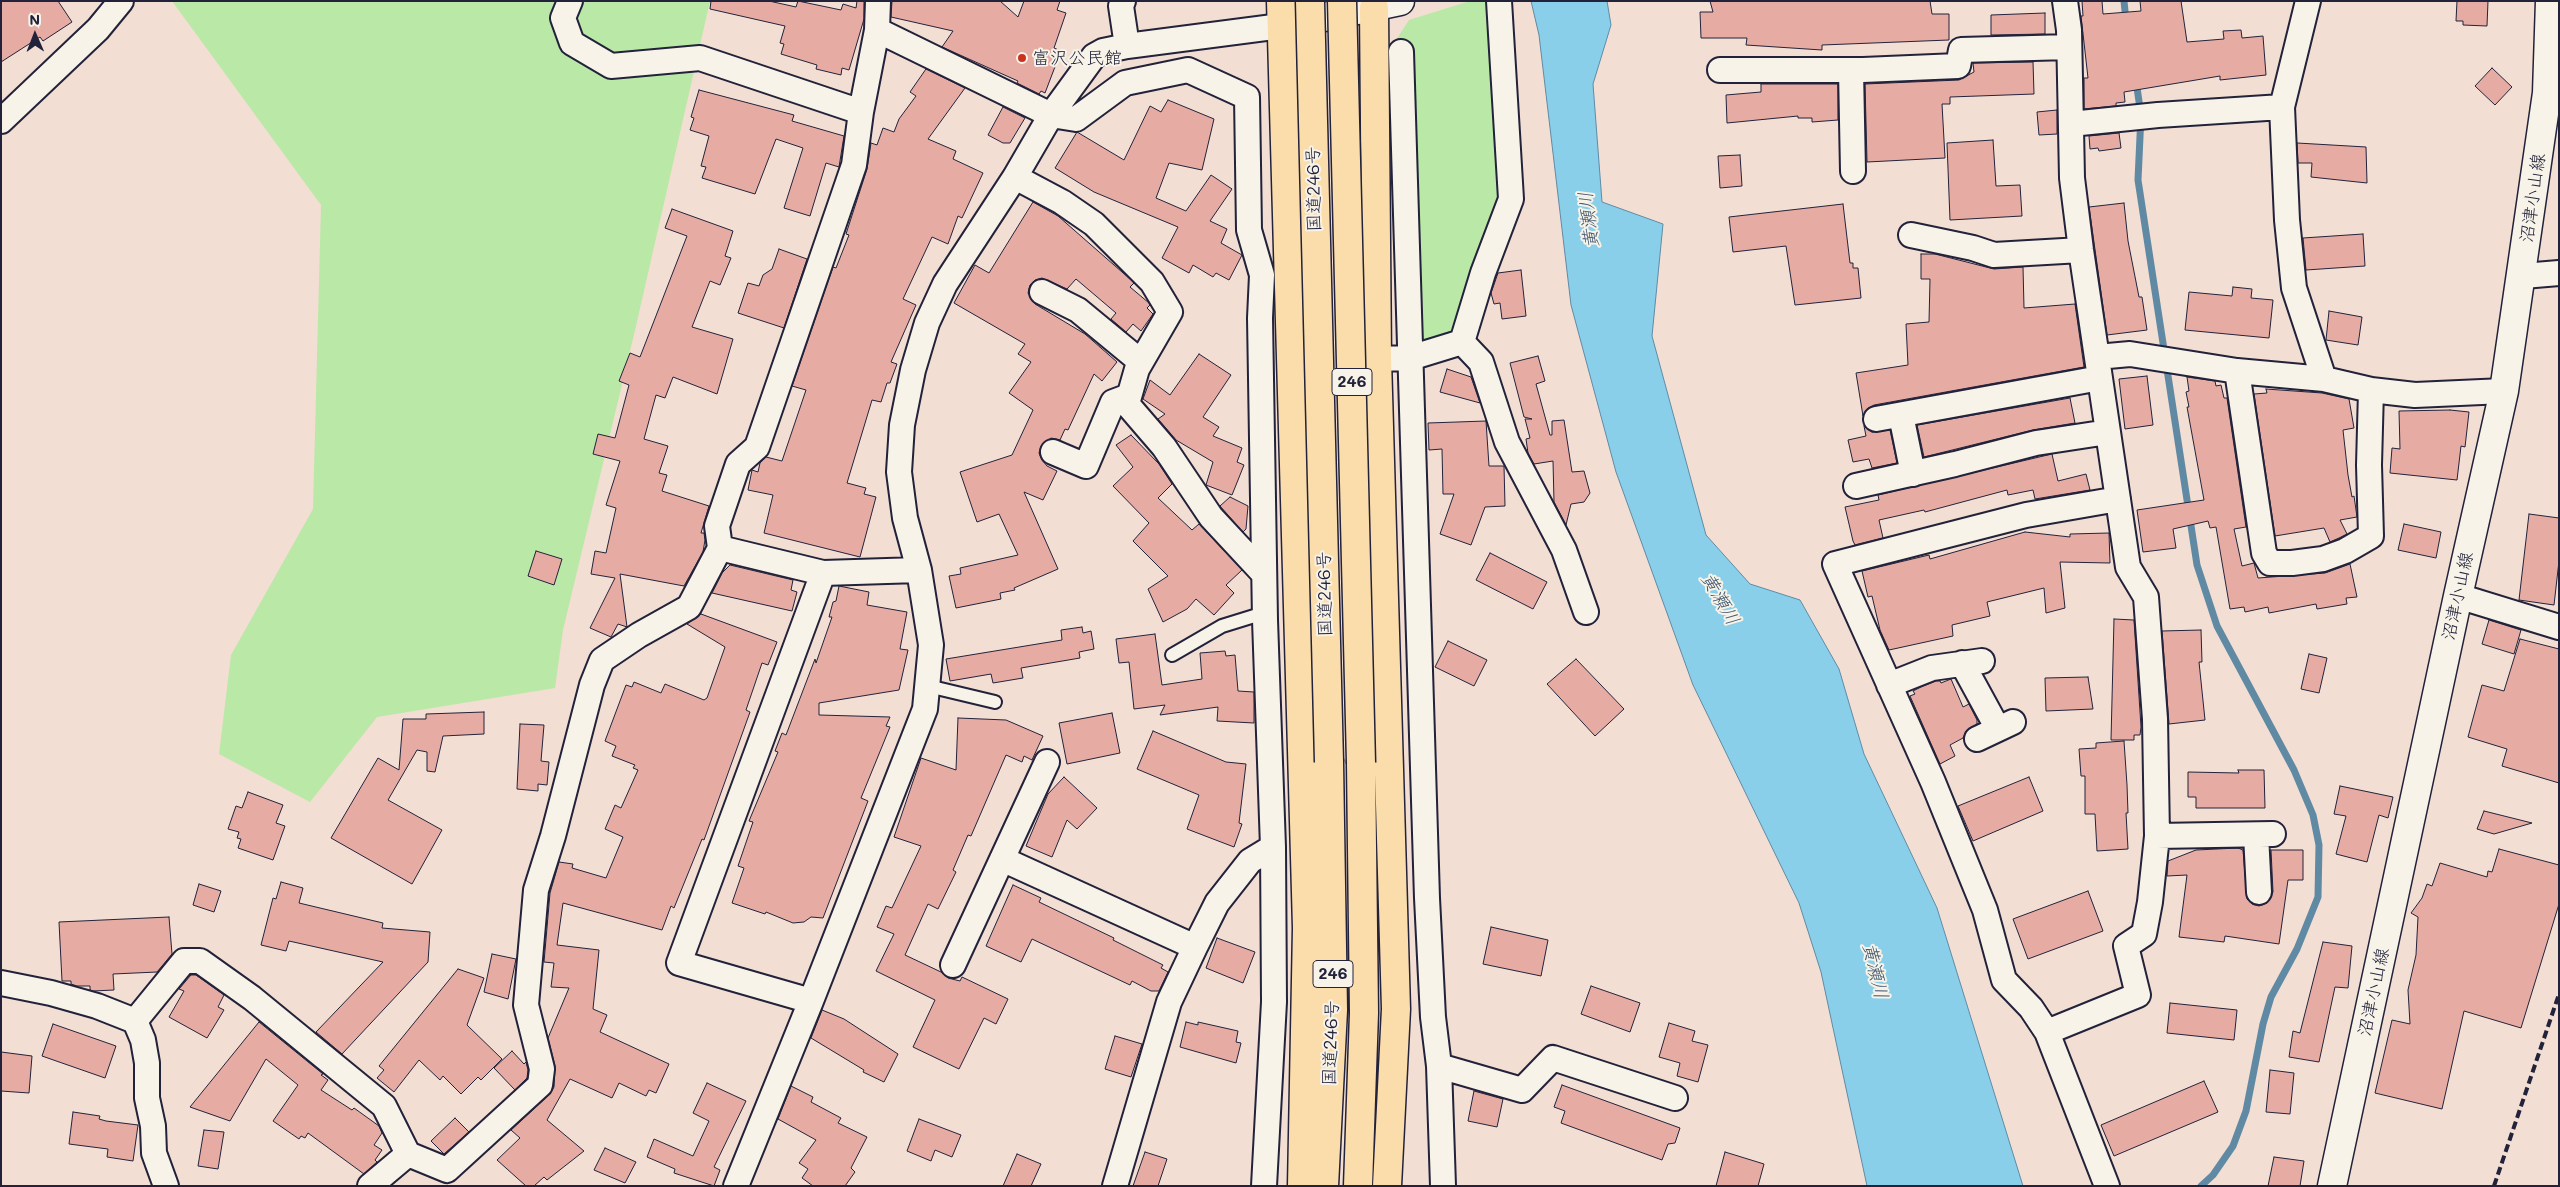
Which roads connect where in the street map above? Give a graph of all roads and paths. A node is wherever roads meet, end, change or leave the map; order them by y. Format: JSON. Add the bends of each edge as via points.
{"nodes":[{"id":1,"x":121,"y":1,"type":"edge"},
{"id":2,"x":570,"y":1,"type":"edge"},
{"id":3,"x":878,"y":1,"type":"edge"},
{"id":4,"x":1123,"y":1,"type":"edge"},
{"id":5,"x":1310,"y":1,"type":"edge"},
{"id":6,"x":1342,"y":1,"type":"edge"},
{"id":7,"x":1400,"y":1,"type":"edge"},
{"id":8,"x":1499,"y":1,"type":"edge"},
{"id":9,"x":2065,"y":1,"type":"edge"},
{"id":10,"x":2308,"y":1,"type":"edge"},
{"id":11,"x":2550,"y":1,"type":"edge"},
{"id":12,"x":1373,"y":5,"type":"edge"},
{"id":13,"x":1281,"y":14,"type":"edge"},
{"id":14,"x":877,"y":30,"type":"junction"},
{"id":15,"x":1127,"y":46,"type":"junction"},
{"id":16,"x":2069,"y":46,"type":"junction"},
{"id":17,"x":1401,"y":52,"type":"dead end"},
{"id":18,"x":1720,"y":70,"type":"dead end"},
{"id":19,"x":1850,"y":70,"type":"junction"},
{"id":20,"x":2282,"y":107,"type":"junction"},
{"id":21,"x":861,"y":112,"type":"junction"},
{"id":22,"x":1051,"y":115,"type":"junction"},
{"id":23,"x":1,"y":121,"type":"edge"},
{"id":24,"x":2071,"y":124,"type":"junction"},
{"id":25,"x":2550,"y":130,"type":"edge"},
{"id":26,"x":1853,"y":171,"type":"dead end"},
{"id":27,"x":1015,"y":177,"type":"junction"},
{"id":28,"x":1911,"y":235,"type":"dead end"},
{"id":29,"x":2082,"y":250,"type":"junction"},
{"id":30,"x":2559,"y":273,"type":"edge"},
{"id":31,"x":2522,"y":276,"type":"junction"},
{"id":32,"x":1042,"y":292,"type":"dead end"},
{"id":33,"x":1462,"y":342,"type":"junction"},
{"id":34,"x":1410,"y":358,"type":"junction"},
{"id":35,"x":1377,"y":359,"type":"junction"},
{"id":36,"x":1141,"y":362,"type":"junction"},
{"id":37,"x":2099,"y":368,"type":"junction"},
{"id":38,"x":2237,"y":371,"type":"junction"},
{"id":39,"x":2324,"y":379,"type":"junction"},
{"id":40,"x":2372,"y":390,"type":"junction"},
{"id":41,"x":2504,"y":391,"type":"junction"},
{"id":42,"x":1129,"y":396,"type":"junction"},
{"id":43,"x":1901,"y":415,"type":"junction"},
{"id":44,"x":1876,"y":419,"type":"dead end"},
{"id":45,"x":2108,"y":432,"type":"junction"},
{"id":46,"x":1053,"y":452,"type":"dead end"},
{"id":47,"x":1913,"y":474,"type":"junction"},
{"id":48,"x":1856,"y":486,"type":"dead end"},
{"id":49,"x":2118,"y":499,"type":"junction"},
{"id":50,"x":720,"y":548,"type":"junction"},
{"id":51,"x":919,"y":570,"type":"junction"},
{"id":52,"x":824,"y":573,"type":"junction"},
{"id":53,"x":1264,"y":574,"type":"junction"},
{"id":54,"x":2458,"y":596,"type":"junction"},
{"id":55,"x":1586,"y":612,"type":"dead end"},
{"id":56,"x":1264,"y":613,"type":"junction"},
{"id":57,"x":2559,"y":628,"type":"edge"},
{"id":58,"x":1172,"y":655,"type":"dead end"},
{"id":59,"x":1889,"y":685,"type":"junction"},
{"id":60,"x":928,"y":686,"type":"junction"},
{"id":61,"x":995,"y":702,"type":"dead end"},
{"id":62,"x":1996,"y":730,"type":"dead end"},
{"id":63,"x":1047,"y":762,"type":"dead end"},
{"id":64,"x":2157,"y":836,"type":"junction"},
{"id":65,"x":1273,"y":847,"type":"junction"},
{"id":66,"x":1002,"y":859,"type":"junction"},
{"id":67,"x":2259,"y":892,"type":"dead end"},
{"id":68,"x":1195,"y":947,"type":"junction"},
{"id":69,"x":953,"y":965,"type":"dead end"},
{"id":70,"x":1,"y":983,"type":"edge"},
{"id":71,"x":811,"y":1001,"type":"junction"},
{"id":72,"x":135,"y":1022,"type":"junction"},
{"id":73,"x":2047,"y":1032,"type":"junction"},
{"id":74,"x":1439,"y":1066,"type":"junction"},
{"id":75,"x":1675,"y":1098,"type":"dead end"},
{"id":76,"x":408,"y":1154,"type":"junction"},
{"id":77,"x":159,"y":1182,"type":"edge"},
{"id":78,"x":370,"y":1186,"type":"edge"},
{"id":79,"x":736,"y":1186,"type":"edge"},
{"id":80,"x":1115,"y":1186,"type":"edge"},
{"id":81,"x":1264,"y":1186,"type":"edge"},
{"id":82,"x":1302,"y":1186,"type":"edge"},
{"id":83,"x":1324,"y":1186,"type":"edge"},
{"id":84,"x":1358,"y":1186,"type":"edge"},
{"id":85,"x":1387,"y":1186,"type":"edge"},
{"id":86,"x":1443,"y":1186,"type":"edge"},
{"id":87,"x":2107,"y":1186,"type":"edge"},
{"id":88,"x":2332,"y":1186,"type":"edge"}],
"edges":[{"from":1,"to":23,"type":"street","via":[[98,29]]},
{"from":2,"to":21,"type":"street","via":[[563,18],[572,43],[611,66],[700,58]]},
{"from":3,"to":14,"type":"street"},
{"from":4,"to":15,"type":"street","via":[[1120,6]]},
{"from":5,"to":83,"type":"highway","name":"国道246号","number":"246","bridge":true,"via":[[1333,1010]]},
{"from":6,"to":84,"type":"highway","name":"国道246号","number":"246","bridge":true,"via":[[1361,763],[1364,1013]]},
{"from":7,"to":12,"type":"main road"},
{"from":8,"to":33,"type":"street","via":[[1510,199]]},
{"from":9,"to":16,"type":"street"},
{"from":10,"to":20,"type":"street"},
{"from":11,"to":25,"type":"main road","name":"沼津小山線","via":[[2547,93]]},
{"from":12,"to":13,"type":"main road"},
{"from":12,"to":35,"type":"highway"},
{"from":13,"to":15,"type":"street"},
{"from":13,"to":82,"type":"highway","via":[[1307,928]]},
{"from":14,"to":21,"type":"street"},
{"from":14,"to":22,"type":"street"},
{"from":15,"to":22,"type":"street","via":[[1094,56]]},
{"from":16,"to":19,"type":"street","via":[[1961,50],[1958,66]]},
{"from":16,"to":24,"type":"street"},
{"from":17,"to":34,"type":"street"},
{"from":18,"to":19,"type":"street"},
{"from":19,"to":26,"type":"street"},
{"from":20,"to":24,"type":"street"},
{"from":20,"to":39,"type":"street","via":[[2294,288]]},
{"from":21,"to":50,"type":"street","via":[[854,165],[757,447],[738,464],[716,526]]},
{"from":22,"to":27,"type":"street"},
{"from":22,"to":53,"type":"street","via":[[1076,119],[1125,84],[1188,70],[1247,98],[1249,230],[1262,275]]},
{"from":24,"to":29,"type":"street","via":[[2072,178]]},
{"from":25,"to":31,"type":"main road","name":"沼津小山線"},
{"from":27,"to":36,"type":"street","via":[[1062,202],[1094,224],[1152,282],[1170,312]]},
{"from":27,"to":51,"type":"street","via":[[945,284],[913,370],[902,425],[899,472],[905,518]]},
{"from":28,"to":29,"type":"street","via":[[1994,255]]},
{"from":29,"to":37,"type":"street"},
{"from":30,"to":31,"type":"street"},
{"from":31,"to":41,"type":"main road","name":"沼津小山線"},
{"from":32,"to":36,"type":"street","via":[[1078,310]]},
{"from":33,"to":34,"type":"street"},
{"from":33,"to":55,"type":"street","via":[[1481,362],[1507,442],[1564,550]]},
{"from":34,"to":35,"type":"street"},
{"from":34,"to":74,"type":"street","via":[[1427,898]]},
{"from":35,"to":85,"type":"highway","via":[[1396,1009]]},
{"from":36,"to":42,"type":"street"},
{"from":37,"to":38,"type":"street","via":[[2130,354]]},
{"from":37,"to":43,"type":"street"},
{"from":37,"to":45,"type":"street"},
{"from":38,"to":39,"type":"street"},
{"from":38,"to":40,"type":"street","via":[[2264,552],[2270,563],[2292,564],[2323,559],[2372,536],[2369,465]]},
{"from":39,"to":40,"type":"street"},
{"from":40,"to":41,"type":"street","via":[[2415,395]]},
{"from":41,"to":54,"type":"main road","name":"沼津小山線"},
{"from":42,"to":46,"type":"street","via":[[1113,402],[1086,466]]},
{"from":42,"to":53,"type":"street","via":[[1127,404],[1164,447],[1211,517]]},
{"from":43,"to":44,"type":"street"},
{"from":43,"to":47,"type":"street"},
{"from":45,"to":47,"type":"street","via":[[2036,443]]},
{"from":45,"to":49,"type":"street"},
{"from":47,"to":48,"type":"street"},
{"from":49,"to":59,"type":"street","via":[[2026,515],[1835,564]]},
{"from":49,"to":64,"type":"street","via":[[2128,567],[2146,597],[2155,719]]},
{"from":50,"to":52,"type":"street"},
{"from":50,"to":76,"type":"street","via":[[689,607],[602,660],[592,685],[536,890],[526,1005],[542,1069],[540,1085],[447,1170]]},
{"from":51,"to":52,"type":"street"},
{"from":51,"to":60,"type":"street","via":[[932,645]]},
{"from":52,"to":71,"type":"street","via":[[678,963]]},
{"from":53,"to":56,"type":"street"},
{"from":54,"to":57,"type":"street"},
{"from":54,"to":88,"type":"main road","name":"沼津小山線"},
{"from":56,"to":58,"type":"lane","via":[[1222,626]]},
{"from":56,"to":65,"type":"street"},
{"from":59,"to":62,"type":"street","via":[[1932,668],[1972,662]]},
{"from":59,"to":73,"type":"street","via":[[1985,910],[2004,980],[2031,1008]]},
{"from":60,"to":61,"type":"lane"},
{"from":60,"to":71,"type":"street","via":[[925,709]]},
{"from":63,"to":66,"type":"street"},
{"from":64,"to":67,"type":"street","via":[[2265,835]]},
{"from":64,"to":73,"type":"street","via":[[2144,934],[2126,946],[2138,995]]},
{"from":65,"to":68,"type":"street","via":[[1250,861],[1217,903]]},
{"from":65,"to":81,"type":"street","via":[[1274,1002]]},
{"from":66,"to":68,"type":"street"},
{"from":66,"to":69,"type":"street"},
{"from":68,"to":80,"type":"street","via":[[1169,1002]]},
{"from":70,"to":72,"type":"street","via":[[97,1006]]},
{"from":71,"to":79,"type":"street"},
{"from":72,"to":76,"type":"street","via":[[184,961],[200,961],[252,998],[384,1106]]},
{"from":72,"to":77,"type":"street","via":[[147,1063],[147,1098]]},
{"from":73,"to":87,"type":"street"},
{"from":74,"to":75,"type":"street","via":[[1522,1090],[1553,1058]]},
{"from":74,"to":86,"type":"street"},
{"from":76,"to":78,"type":"street"}]}
